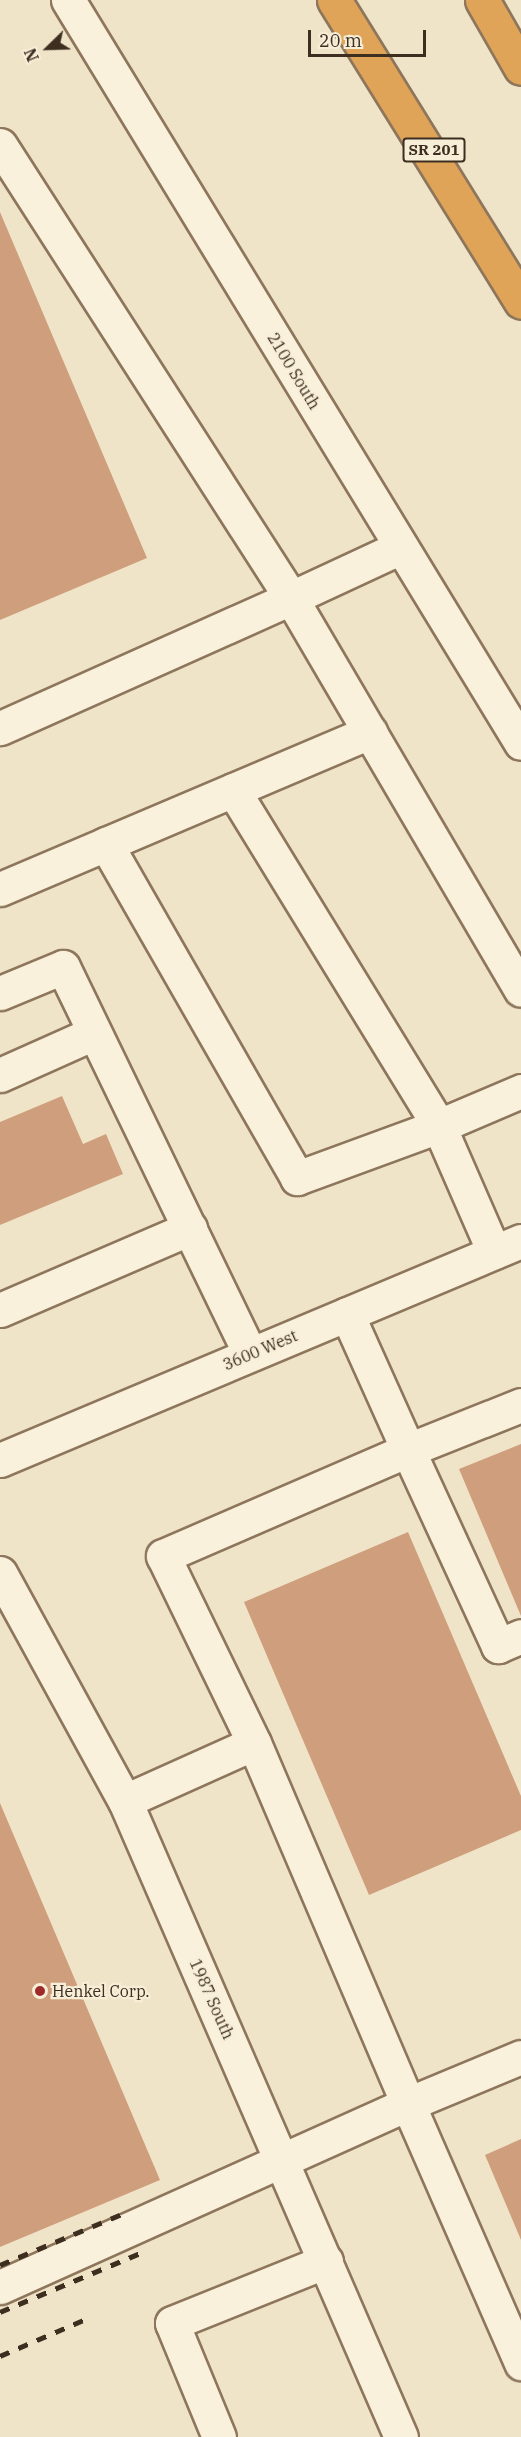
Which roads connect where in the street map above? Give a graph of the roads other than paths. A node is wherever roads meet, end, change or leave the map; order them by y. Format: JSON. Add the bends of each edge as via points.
{"nodes":[{"id":1,"x":68,"y":0,"type":"edge"},
{"id":2,"x":334,"y":0,"type":"edge"},
{"id":3,"x":346,"y":0,"type":"edge"},
{"id":4,"x":482,"y":0,"type":"edge"},
{"id":5,"x":521,"y":68,"type":"edge"},
{"id":6,"x":0,"y":145,"type":"edge"},
{"id":7,"x":521,"y":301,"type":"edge"},
{"id":8,"x":402,"y":547,"type":"junction"},
{"id":9,"x":291,"y":598,"type":"junction"},
{"id":10,"x":0,"y":728,"type":"edge"},
{"id":11,"x":370,"y":732,"type":"junction"},
{"id":12,"x":521,"y":743,"type":"edge"},
{"id":13,"x":233,"y":790,"type":"junction"},
{"id":14,"x":106,"y":844,"type":"junction"},
{"id":15,"x":0,"y":889,"type":"edge"},
{"id":16,"x":521,"y":990,"type":"edge"},
{"id":17,"x":0,"y":993,"type":"edge"},
{"id":18,"x":94,"y":1033,"type":"junction"},
{"id":19,"x":0,"y":1075,"type":"edge"},
{"id":20,"x":521,"y":1091,"type":"edge"},
{"id":21,"x":439,"y":1126,"type":"junction"},
{"id":22,"x":190,"y":1228,"type":"junction"},
{"id":23,"x":508,"y":1246,"type":"edge"},
{"id":24,"x":0,"y":1310,"type":"edge"},
{"id":25,"x":347,"y":1314,"type":"junction"},
{"id":26,"x":250,"y":1354,"type":"junction"},
{"id":27,"x":521,"y":1405,"type":"edge"},
{"id":28,"x":408,"y":1450,"type":"junction"},
{"id":29,"x":0,"y":1460,"type":"edge"},
{"id":30,"x":0,"y":1573,"type":"edge"},
{"id":31,"x":521,"y":1636,"type":"edge"},
{"id":32,"x":254,"y":1743,"type":"junction"},
{"id":33,"x":125,"y":1801,"type":"junction"},
{"id":34,"x":521,"y":2057,"type":"edge"},
{"id":35,"x":408,"y":2104,"type":"junction"},
{"id":36,"x":284,"y":2161,"type":"junction"},
{"id":37,"x":326,"y":2261,"type":"junction"},
{"id":38,"x":0,"y":2287,"type":"edge"},
{"id":39,"x":521,"y":2363,"type":"edge"},
{"id":40,"x":219,"y":2437,"type":"edge"},
{"id":41,"x":400,"y":2437,"type":"edge"}],
"edges":[{"from":1,"to":8,"type":"street","name":"2100 South"},
{"from":2,"to":7,"type":"highway"},
{"from":3,"to":7,"type":"highway","number":"SR 201"},
{"from":4,"to":5,"type":"highway"},
{"from":6,"to":9,"type":"street"},
{"from":8,"to":9,"type":"street"},
{"from":8,"to":12,"type":"street","name":"2100 South"},
{"from":9,"to":10,"type":"street"},
{"from":9,"to":11,"type":"street"},
{"from":11,"to":13,"type":"street"},
{"from":11,"to":16,"type":"street"},
{"from":13,"to":14,"type":"street"},
{"from":13,"to":21,"type":"street"},
{"from":14,"to":15,"type":"street"},
{"from":14,"to":21,"type":"street","via":[[297,1178]]},
{"from":17,"to":18,"type":"street","via":[[63,967]]},
{"from":18,"to":19,"type":"street"},
{"from":18,"to":22,"type":"street"},
{"from":20,"to":21,"type":"street"},
{"from":21,"to":23,"type":"street"},
{"from":22,"to":24,"type":"street"},
{"from":22,"to":26,"type":"street"},
{"from":23,"to":25,"type":"street","name":"3600 West"},
{"from":25,"to":26,"type":"street","name":"3600 West"},
{"from":25,"to":28,"type":"street"},
{"from":26,"to":29,"type":"street","name":"3600 West"},
{"from":27,"to":28,"type":"street"},
{"from":28,"to":31,"type":"street","via":[[498,1646]]},
{"from":28,"to":32,"type":"street","via":[[163,1556]]},
{"from":30,"to":33,"type":"street","name":"1987 South"},
{"from":32,"to":33,"type":"street"},
{"from":32,"to":35,"type":"street"},
{"from":33,"to":36,"type":"street","name":"1987 South"},
{"from":34,"to":35,"type":"street"},
{"from":35,"to":36,"type":"street"},
{"from":35,"to":39,"type":"street"},
{"from":36,"to":37,"type":"street","name":"1987 South"},
{"from":36,"to":38,"type":"street"},
{"from":37,"to":40,"type":"street","via":[[172,2323]]},
{"from":37,"to":41,"type":"street","name":"1987 South"}]}
